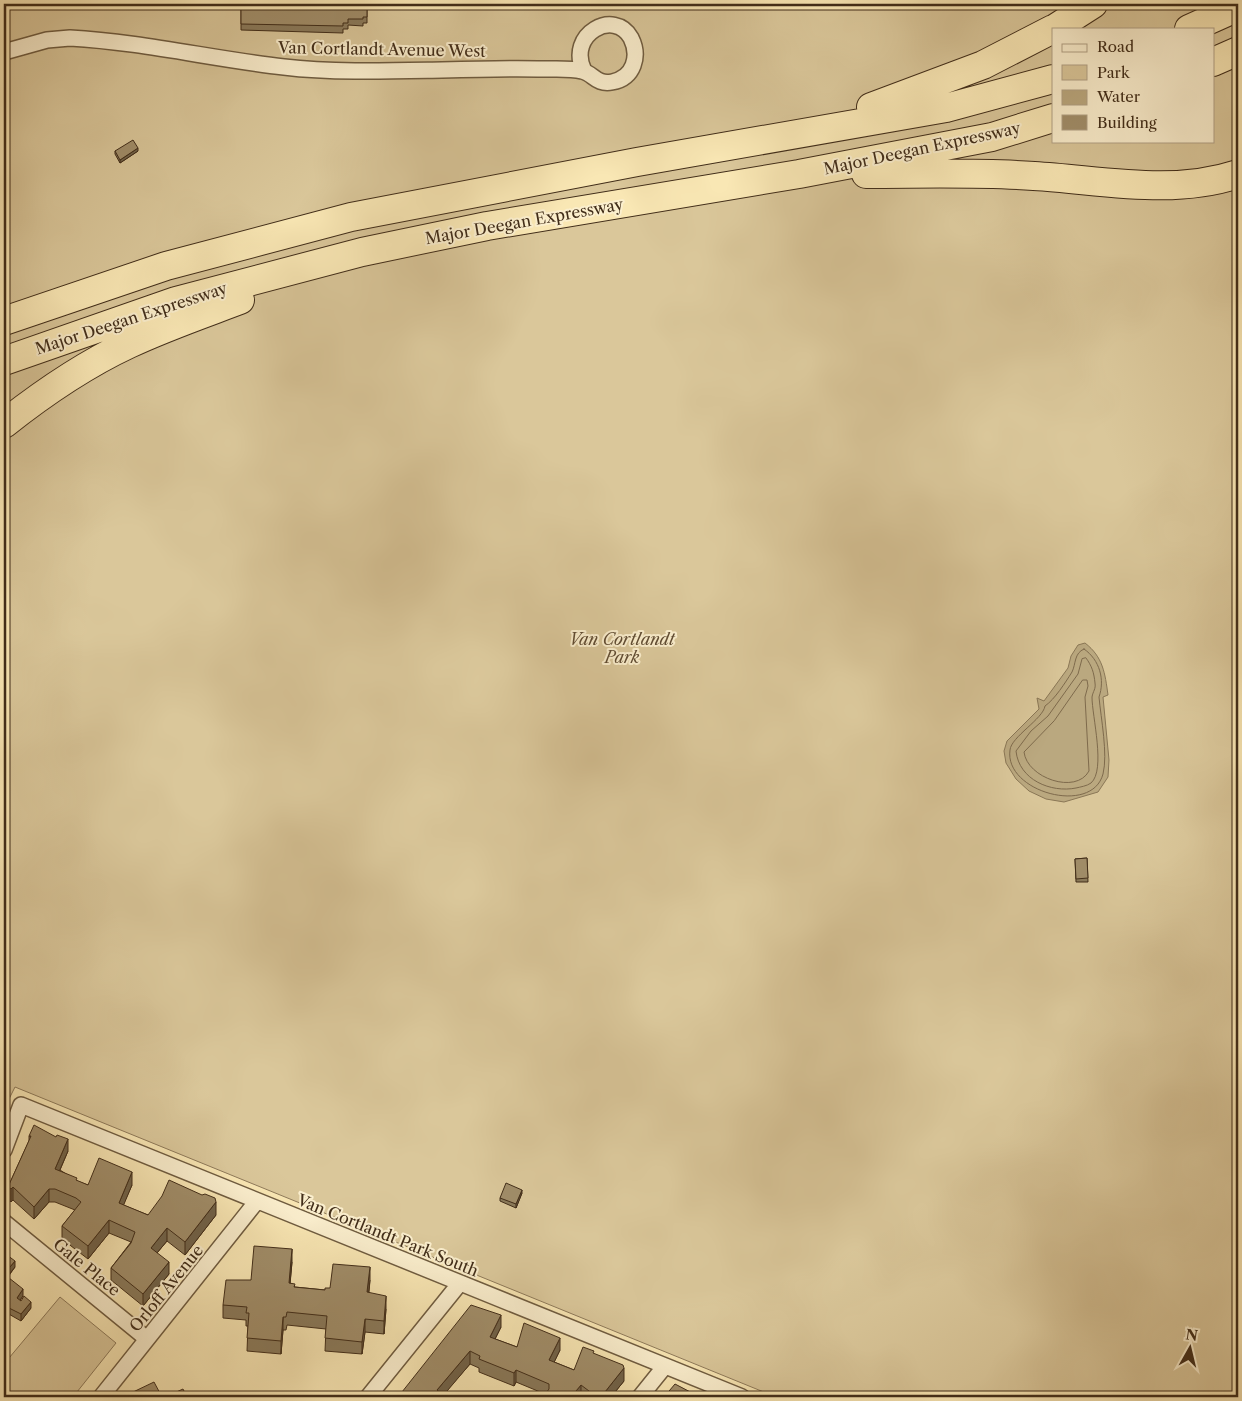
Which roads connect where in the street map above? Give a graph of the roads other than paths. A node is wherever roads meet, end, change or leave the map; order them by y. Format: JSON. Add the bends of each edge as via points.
{"nodes":[{"id":1,"x":1093,"y":4,"type":"edge"},
{"id":2,"x":1238,"y":7,"type":"edge"},
{"id":3,"x":1056,"y":28,"type":"edge"},
{"id":4,"x":1191,"y":28,"type":"edge"},
{"id":5,"x":1052,"y":30,"type":"edge"},
{"id":6,"x":1238,"y":51,"type":"edge"},
{"id":7,"x":4,"y":52,"type":"edge"},
{"id":8,"x":1214,"y":62,"type":"edge"},
{"id":9,"x":584,"y":71,"type":"dead end"},
{"id":10,"x":1052,"y":79,"type":"edge"},
{"id":11,"x":1052,"y":118,"type":"edge"},
{"id":12,"x":793,"y":134,"type":"junction"},
{"id":13,"x":799,"y":174,"type":"junction"},
{"id":14,"x":1238,"y":174,"type":"edge"},
{"id":15,"x":362,"y":252,"type":"junction"},
{"id":16,"x":4,"y":321,"type":"edge"},
{"id":17,"x":4,"y":361,"type":"edge"},
{"id":18,"x":4,"y":424,"type":"edge"},
{"id":19,"x":4,"y":1150,"type":"edge"},
{"id":20,"x":257,"y":1201,"type":"junction"},
{"id":21,"x":4,"y":1222,"type":"edge"},
{"id":22,"x":460,"y":1283,"type":"junction"},
{"id":23,"x":147,"y":1339,"type":"junction"},
{"id":24,"x":665,"y":1366,"type":"junction"},
{"id":25,"x":101,"y":1397,"type":"edge"},
{"id":26,"x":368,"y":1397,"type":"edge"},
{"id":27,"x":640,"y":1397,"type":"edge"},
{"id":28,"x":742,"y":1397,"type":"edge"}],
"edges":[{"from":1,"to":3,"type":"highway"},
{"from":2,"to":4,"type":"highway"},
{"from":5,"to":12,"type":"highway","via":[[950,79]]},
{"from":6,"to":8,"type":"highway"},
{"from":7,"to":9,"type":"street","name":"Van Cortlandt Avenue West","via":[[47,40],[70,38],[286,68]]},
{"from":10,"to":12,"type":"highway","via":[[946,108]]},
{"from":11,"to":13,"type":"highway","name":"Major Deegan Expressway","via":[[992,137]]},
{"from":12,"to":16,"type":"highway","via":[[351,216],[166,266]]},
{"from":13,"to":14,"type":"highway","via":[[988,173],[1144,186],[1192,184]]},
{"from":13,"to":15,"type":"highway","name":"Major Deegan Expressway","via":[[488,226]]},
{"from":15,"to":17,"type":"highway","name":"Major Deegan Expressway","via":[[176,301]]},
{"from":15,"to":18,"type":"highway","via":[[129,344],[66,379]]},
{"from":19,"to":20,"type":"street","name":"Van Cortlandt Park South","via":[[21,1105]]},
{"from":20,"to":22,"type":"street","name":"Van Cortlandt Park South"},
{"from":20,"to":23,"type":"street","name":"Orloff Avenue"},
{"from":21,"to":23,"type":"street","name":"Gale Place"},
{"from":22,"to":24,"type":"street","name":"Van Cortlandt Park South"},
{"from":22,"to":26,"type":"street"},
{"from":23,"to":25,"type":"street","name":"Orloff Avenue"},
{"from":24,"to":27,"type":"street"},
{"from":24,"to":28,"type":"street","name":"Van Cortlandt Park South"}]}
